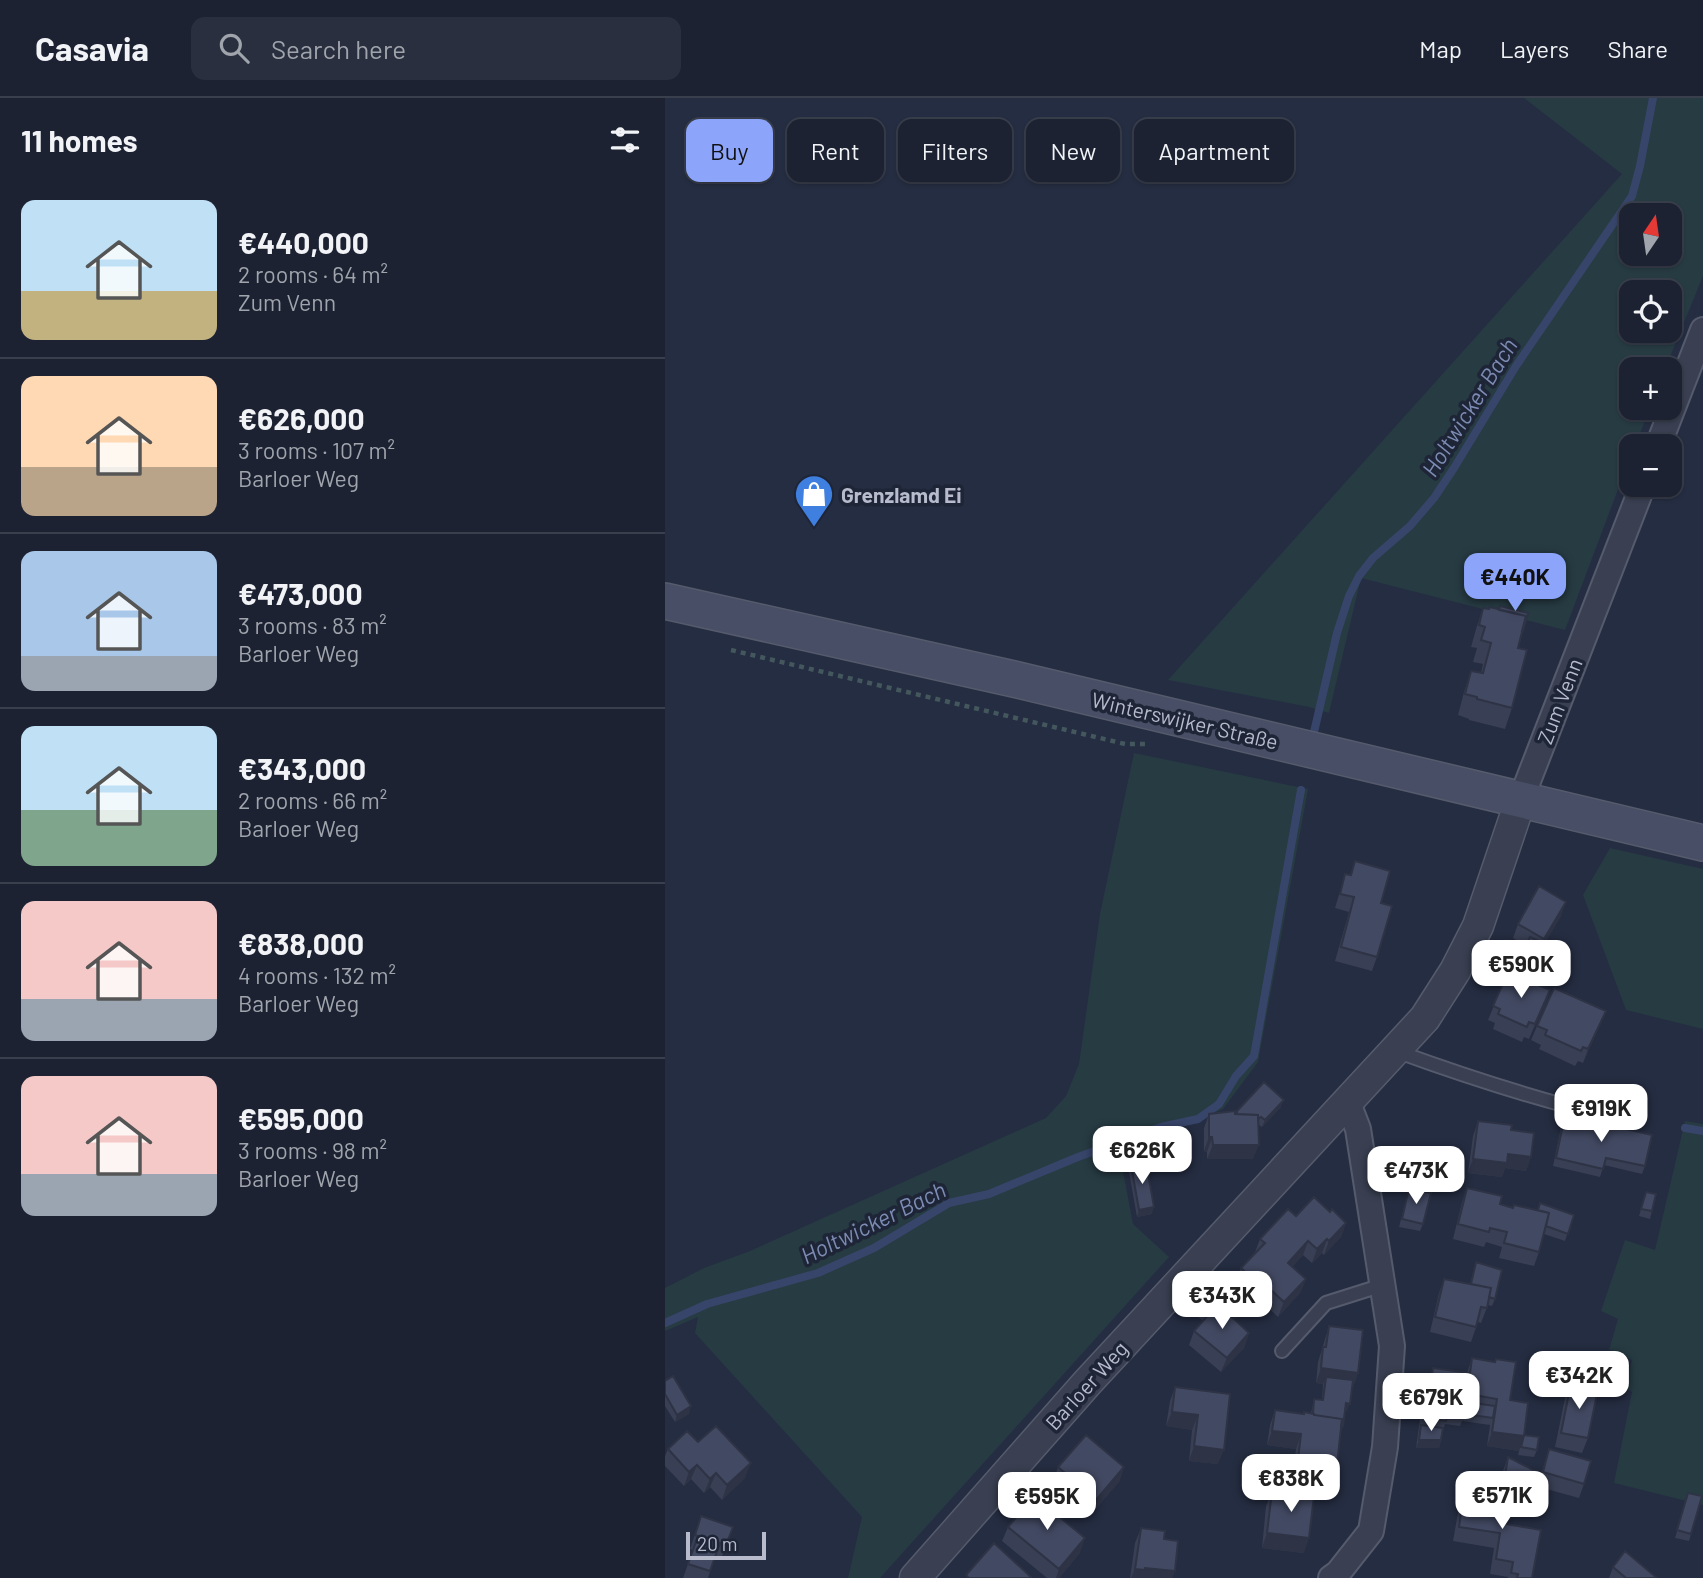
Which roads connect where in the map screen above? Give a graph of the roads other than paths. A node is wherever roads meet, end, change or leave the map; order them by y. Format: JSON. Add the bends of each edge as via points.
{"nodes":[{"id":1,"x":1703,"y":330,"type":"edge"},
{"id":2,"x":1663,"y":434,"type":"edge"},
{"id":3,"x":1638,"y":497,"type":"edge"},
{"id":4,"x":665,"y":601,"type":"edge"},
{"id":5,"x":1521,"y":799,"type":"junction"},
{"id":6,"x":1703,"y":843,"type":"edge"},
{"id":7,"x":1395,"y":1051,"type":"junction"},
{"id":8,"x":1347,"y":1103,"type":"junction"},
{"id":9,"x":1613,"y":1118,"type":"dead end"},
{"id":10,"x":1383,"y":1285,"type":"junction"},
{"id":11,"x":1282,"y":1351,"type":"dead end"},
{"id":12,"x":1337,"y":1576,"type":"edge"},
{"id":13,"x":915,"y":1578,"type":"edge"}],
"edges":[{"from":1,"to":2,"type":"street"},
{"from":3,"to":5,"type":"street","name":"Zum Venn"},
{"from":4,"to":5,"type":"main road","name":"Winterswijker Straße"},
{"from":5,"to":6,"type":"main road","name":"Winterswijker Straße"},
{"from":5,"to":7,"type":"street","name":"Barloer Weg","via":[[1478,926],[1425,1017]]},
{"from":7,"to":8,"type":"street","name":"Barloer Weg"},
{"from":7,"to":9,"type":"lane"},
{"from":8,"to":10,"type":"street","via":[[1358,1129]]},
{"from":8,"to":13,"type":"street","name":"Barloer Weg","via":[[1087,1383]]},
{"from":10,"to":11,"type":"lane","via":[[1326,1303]]},
{"from":10,"to":12,"type":"street","via":[[1392,1346],[1385,1447],[1371,1531]]}]}
